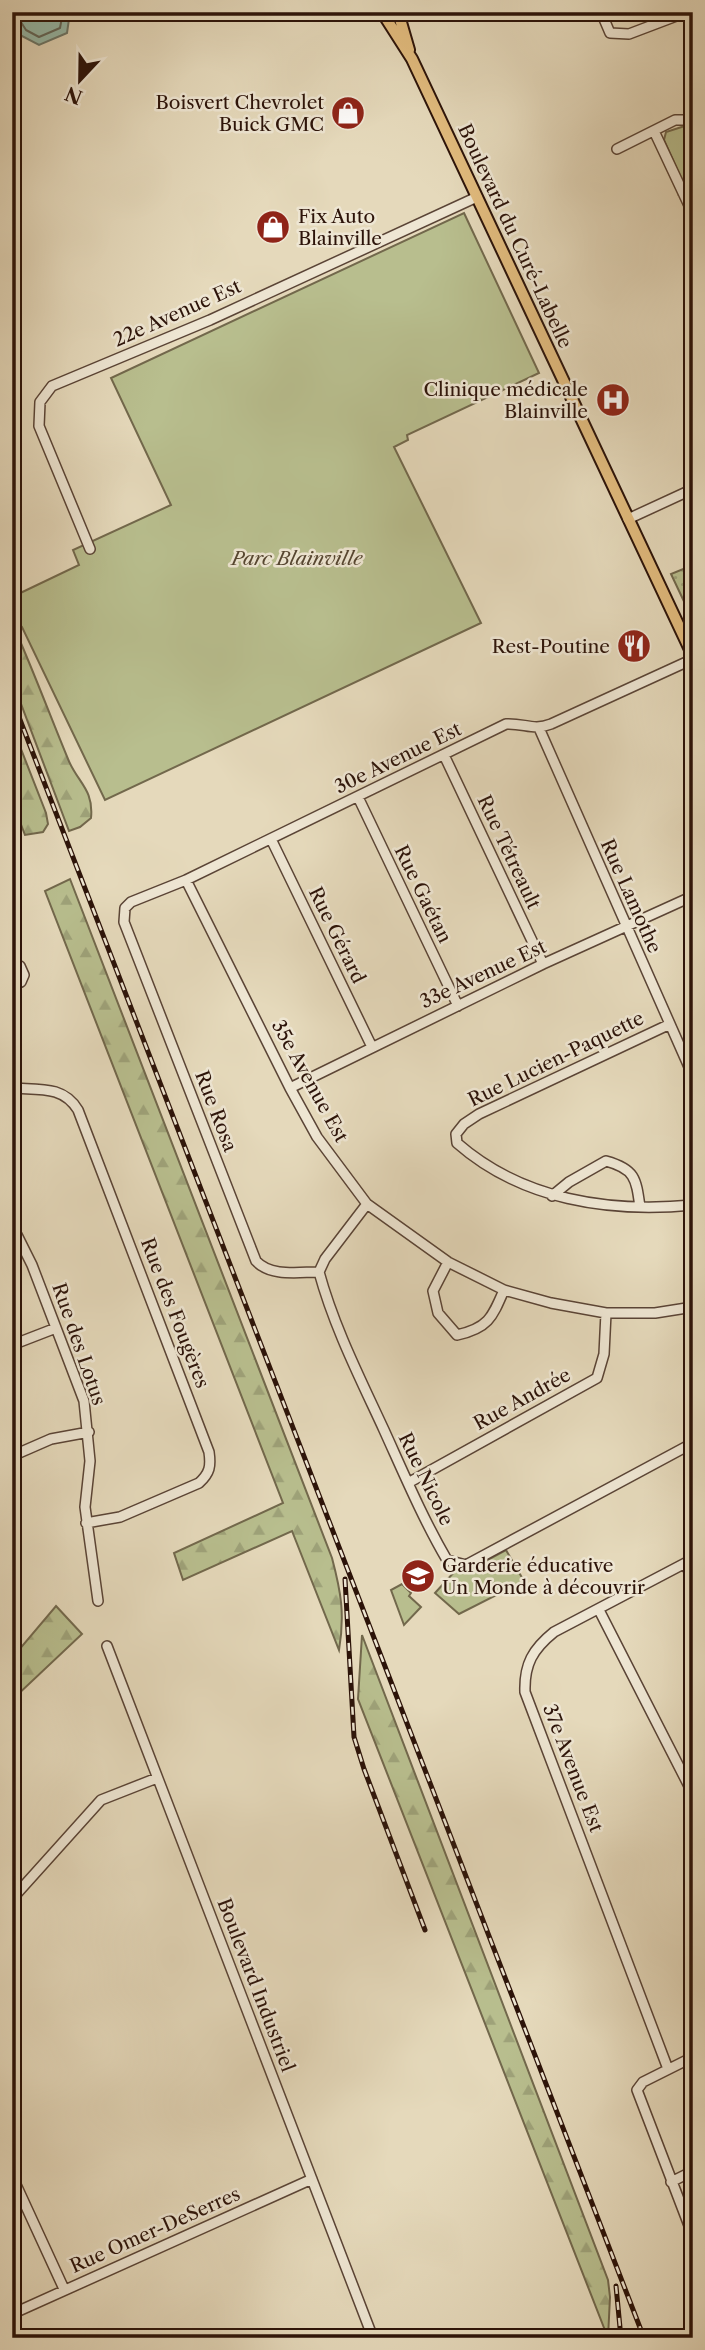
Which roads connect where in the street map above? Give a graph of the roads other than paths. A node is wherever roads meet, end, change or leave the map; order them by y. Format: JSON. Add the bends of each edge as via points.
{"nodes":[{"id":1,"x":382,"y":12,"type":"edge"},
{"id":2,"x":398,"y":12,"type":"edge"},
{"id":3,"x":601,"y":12,"type":"edge"},
{"id":4,"x":649,"y":12,"type":"edge"},
{"id":5,"x":687,"y":12,"type":"edge"},
{"id":6,"x":655,"y":24,"type":"junction"},
{"id":7,"x":412,"y":59,"type":"junction"},
{"id":8,"x":693,"y":120,"type":"edge"},
{"id":9,"x":654,"y":131,"type":"junction"},
{"id":10,"x":617,"y":149,"type":"dead end"},
{"id":11,"x":693,"y":188,"type":"edge"},
{"id":12,"x":683,"y":194,"type":"junction"},
{"id":13,"x":477,"y":197,"type":"junction"},
{"id":14,"x":693,"y":214,"type":"edge"},
{"id":15,"x":693,"y":489,"type":"edge"},
{"id":16,"x":628,"y":519,"type":"junction"},
{"id":17,"x":90,"y":549,"type":"dead end"},
{"id":18,"x":693,"y":657,"type":"edge"},
{"id":19,"x":539,"y":729,"type":"junction"},
{"id":20,"x":444,"y":755,"type":"junction"},
{"id":21,"x":358,"y":797,"type":"junction"},
{"id":22,"x":271,"y":839,"type":"junction"},
{"id":23,"x":186,"y":880,"type":"junction"},
{"id":24,"x":693,"y":896,"type":"edge"},
{"id":25,"x":123,"y":911,"type":"joint"},
{"id":26,"x":626,"y":928,"type":"junction"},
{"id":27,"x":12,"y":963,"type":"edge"},
{"id":28,"x":543,"y":964,"type":"junction"},
{"id":29,"x":12,"y":986,"type":"edge"},
{"id":30,"x":458,"y":1006,"type":"junction"},
{"id":31,"x":668,"y":1025,"type":"junction"},
{"id":32,"x":372,"y":1047,"type":"junction"},
{"id":33,"x":693,"y":1076,"type":"edge"},
{"id":34,"x":12,"y":1088,"type":"edge"},
{"id":35,"x":290,"y":1088,"type":"junction"},
{"id":36,"x":552,"y":1196,"type":"junction"},
{"id":37,"x":367,"y":1204,"type":"junction"},
{"id":38,"x":693,"y":1205,"type":"edge"},
{"id":39,"x":640,"y":1207,"type":"junction"},
{"id":40,"x":12,"y":1230,"type":"edge"},
{"id":41,"x":448,"y":1262,"type":"junction"},
{"id":42,"x":318,"y":1272,"type":"junction"},
{"id":43,"x":504,"y":1290,"type":"junction"},
{"id":44,"x":693,"y":1307,"type":"edge"},
{"id":45,"x":606,"y":1313,"type":"junction"},
{"id":46,"x":56,"y":1328,"type":"junction"},
{"id":47,"x":12,"y":1345,"type":"edge"},
{"id":48,"x":89,"y":1432,"type":"junction"},
{"id":49,"x":693,"y":1443,"type":"edge"},
{"id":50,"x":12,"y":1456,"type":"edge"},
{"id":51,"x":408,"y":1483,"type":"junction"},
{"id":52,"x":86,"y":1524,"type":"junction"},
{"id":53,"x":689,"y":1562,"type":"edge"},
{"id":54,"x":693,"y":1579,"type":"edge"},
{"id":55,"x":97,"y":1601,"type":"dead end"},
{"id":56,"x":598,"y":1610,"type":"junction"},
{"id":57,"x":107,"y":1646,"type":"dead end"},
{"id":58,"x":157,"y":1778,"type":"junction"},
{"id":59,"x":693,"y":1794,"type":"edge"},
{"id":60,"x":12,"y":1899,"type":"edge"},
{"id":61,"x":693,"y":2057,"type":"edge"},
{"id":62,"x":668,"y":2069,"type":"junction"},
{"id":63,"x":693,"y":2171,"type":"edge"},
{"id":64,"x":12,"y":2176,"type":"edge"},
{"id":65,"x":312,"y":2179,"type":"junction"},
{"id":66,"x":671,"y":2182,"type":"junction"},
{"id":67,"x":693,"y":2235,"type":"edge"},
{"id":68,"x":64,"y":2289,"type":"junction"},
{"id":69,"x":12,"y":2314,"type":"edge"},
{"id":70,"x":373,"y":2338,"type":"edge"}],
"edges":[{"from":1,"to":7,"type":"main road","name":"Boulevard du Curé-Labelle"},
{"from":2,"to":7,"type":"main road","name":"Boulevard du Curé-Labelle"},
{"from":3,"to":6,"type":"street","via":[[610,33],[629,34]]},
{"from":4,"to":6,"type":"street"},
{"from":5,"to":6,"type":"street"},
{"from":7,"to":13,"type":"main road","name":"Boulevard du Curé-Labelle"},
{"from":8,"to":9,"type":"street","via":[[675,120]]},
{"from":9,"to":10,"type":"street"},
{"from":9,"to":12,"type":"street"},
{"from":11,"to":12,"type":"street"},
{"from":12,"to":14,"type":"street"},
{"from":13,"to":16,"type":"main road","name":"Boulevard du Curé-Labelle"},
{"from":13,"to":17,"type":"street","name":"22e Avenue Est","via":[[52,386],[40,402],[39,426]]},
{"from":15,"to":16,"type":"street"},
{"from":16,"to":18,"type":"main road","name":"Boulevard du Curé-Labelle"},
{"from":18,"to":19,"type":"street"},
{"from":19,"to":20,"type":"street","name":"30e Avenue Est","via":[[506,724]]},
{"from":19,"to":26,"type":"street","name":"Rue Lamothe"},
{"from":20,"to":21,"type":"street","name":"30e Avenue Est"},
{"from":20,"to":28,"type":"street","name":"Rue Tétreault"},
{"from":21,"to":22,"type":"street","name":"30e Avenue Est"},
{"from":21,"to":30,"type":"street","name":"Rue Gaétan"},
{"from":22,"to":23,"type":"street","name":"30e Avenue Est"},
{"from":22,"to":32,"type":"street","name":"Rue Gérard"},
{"from":23,"to":25,"type":"street","name":"30e Avenue Est","via":[[131,902]]},
{"from":23,"to":35,"type":"street","name":"35e Avenue Est"},
{"from":24,"to":26,"type":"street","name":"33e Avenue Est"},
{"from":25,"to":42,"type":"street","name":"Rue Rosa","via":[[256,1261],[272,1272]]},
{"from":26,"to":28,"type":"street","name":"33e Avenue Est"},
{"from":26,"to":31,"type":"street","name":"Rue Lamothe"},
{"from":27,"to":29,"type":"street","via":[[20,966],[24,975]]},
{"from":28,"to":30,"type":"street","name":"33e Avenue Est"},
{"from":30,"to":32,"type":"street","name":"33e Avenue Est"},
{"from":31,"to":33,"type":"street","name":"Rue Lamothe"},
{"from":31,"to":36,"type":"street","name":"Rue Lucien-Paquette","via":[[479,1114],[456,1134],[457,1143],[474,1156],[510,1179]]},
{"from":32,"to":35,"type":"street","name":"33e Avenue Est"},
{"from":34,"to":52,"type":"street","name":"Rue des Fougères","via":[[62,1093],[78,1110],[209,1452],[208,1475],[199,1483],[120,1517]]},
{"from":35,"to":37,"type":"street","name":"35e Avenue Est","via":[[317,1137]]},
{"from":36,"to":39,"type":"street","name":"Rue Lucien-Paquette"},
{"from":36,"to":39,"type":"street","via":[[606,1161],[626,1167],[637,1183]]},
{"from":37,"to":41,"type":"street","name":"35e Avenue Est"},
{"from":37,"to":42,"type":"street"},
{"from":38,"to":39,"type":"street","name":"Rue Lucien-Paquette"},
{"from":40,"to":46,"type":"street","name":"Rue des Lotus","via":[[32,1265]]},
{"from":41,"to":43,"type":"street","name":"35e Avenue Est"},
{"from":41,"to":43,"type":"street","via":[[433,1291],[438,1313],[457,1335],[475,1331],[492,1318]]},
{"from":42,"to":51,"type":"street","name":"Rue Nicole","via":[[345,1346]]},
{"from":43,"to":45,"type":"street","name":"35e Avenue Est"},
{"from":44,"to":45,"type":"street","name":"35e Avenue Est"},
{"from":45,"to":51,"type":"street","name":"Rue Andrée","via":[[604,1354],[597,1378]]},
{"from":46,"to":47,"type":"street"},
{"from":46,"to":48,"type":"street","name":"Rue des Lotus","via":[[84,1401]]},
{"from":48,"to":50,"type":"street","via":[[51,1438]]},
{"from":48,"to":52,"type":"street","name":"Rue des Lotus"},
{"from":49,"to":51,"type":"street","name":"Rue Nicole","via":[[466,1565],[447,1560]]},
{"from":52,"to":55,"type":"street","name":"Rue des Lotus"},
{"from":53,"to":54,"type":"street"},
{"from":53,"to":56,"type":"street","name":"37e Avenue Est"},
{"from":56,"to":59,"type":"street"},
{"from":56,"to":62,"type":"street","name":"37e Avenue Est","via":[[554,1632],[537,1647],[526,1674],[525,1692]]},
{"from":57,"to":58,"type":"street","name":"Boulevard Industriel"},
{"from":58,"to":60,"type":"street","via":[[97,1804]]},
{"from":58,"to":65,"type":"street","name":"Boulevard Industriel"},
{"from":61,"to":62,"type":"street"},
{"from":62,"to":66,"type":"street","via":[[637,2090]]},
{"from":63,"to":66,"type":"street"},
{"from":64,"to":68,"type":"street"},
{"from":65,"to":68,"type":"street","name":"Rue Omer-DeSerres"},
{"from":65,"to":70,"type":"street","name":"Boulevard Industriel"},
{"from":66,"to":67,"type":"street"},
{"from":68,"to":69,"type":"street","name":"Rue Omer-DeSerres"}]}
